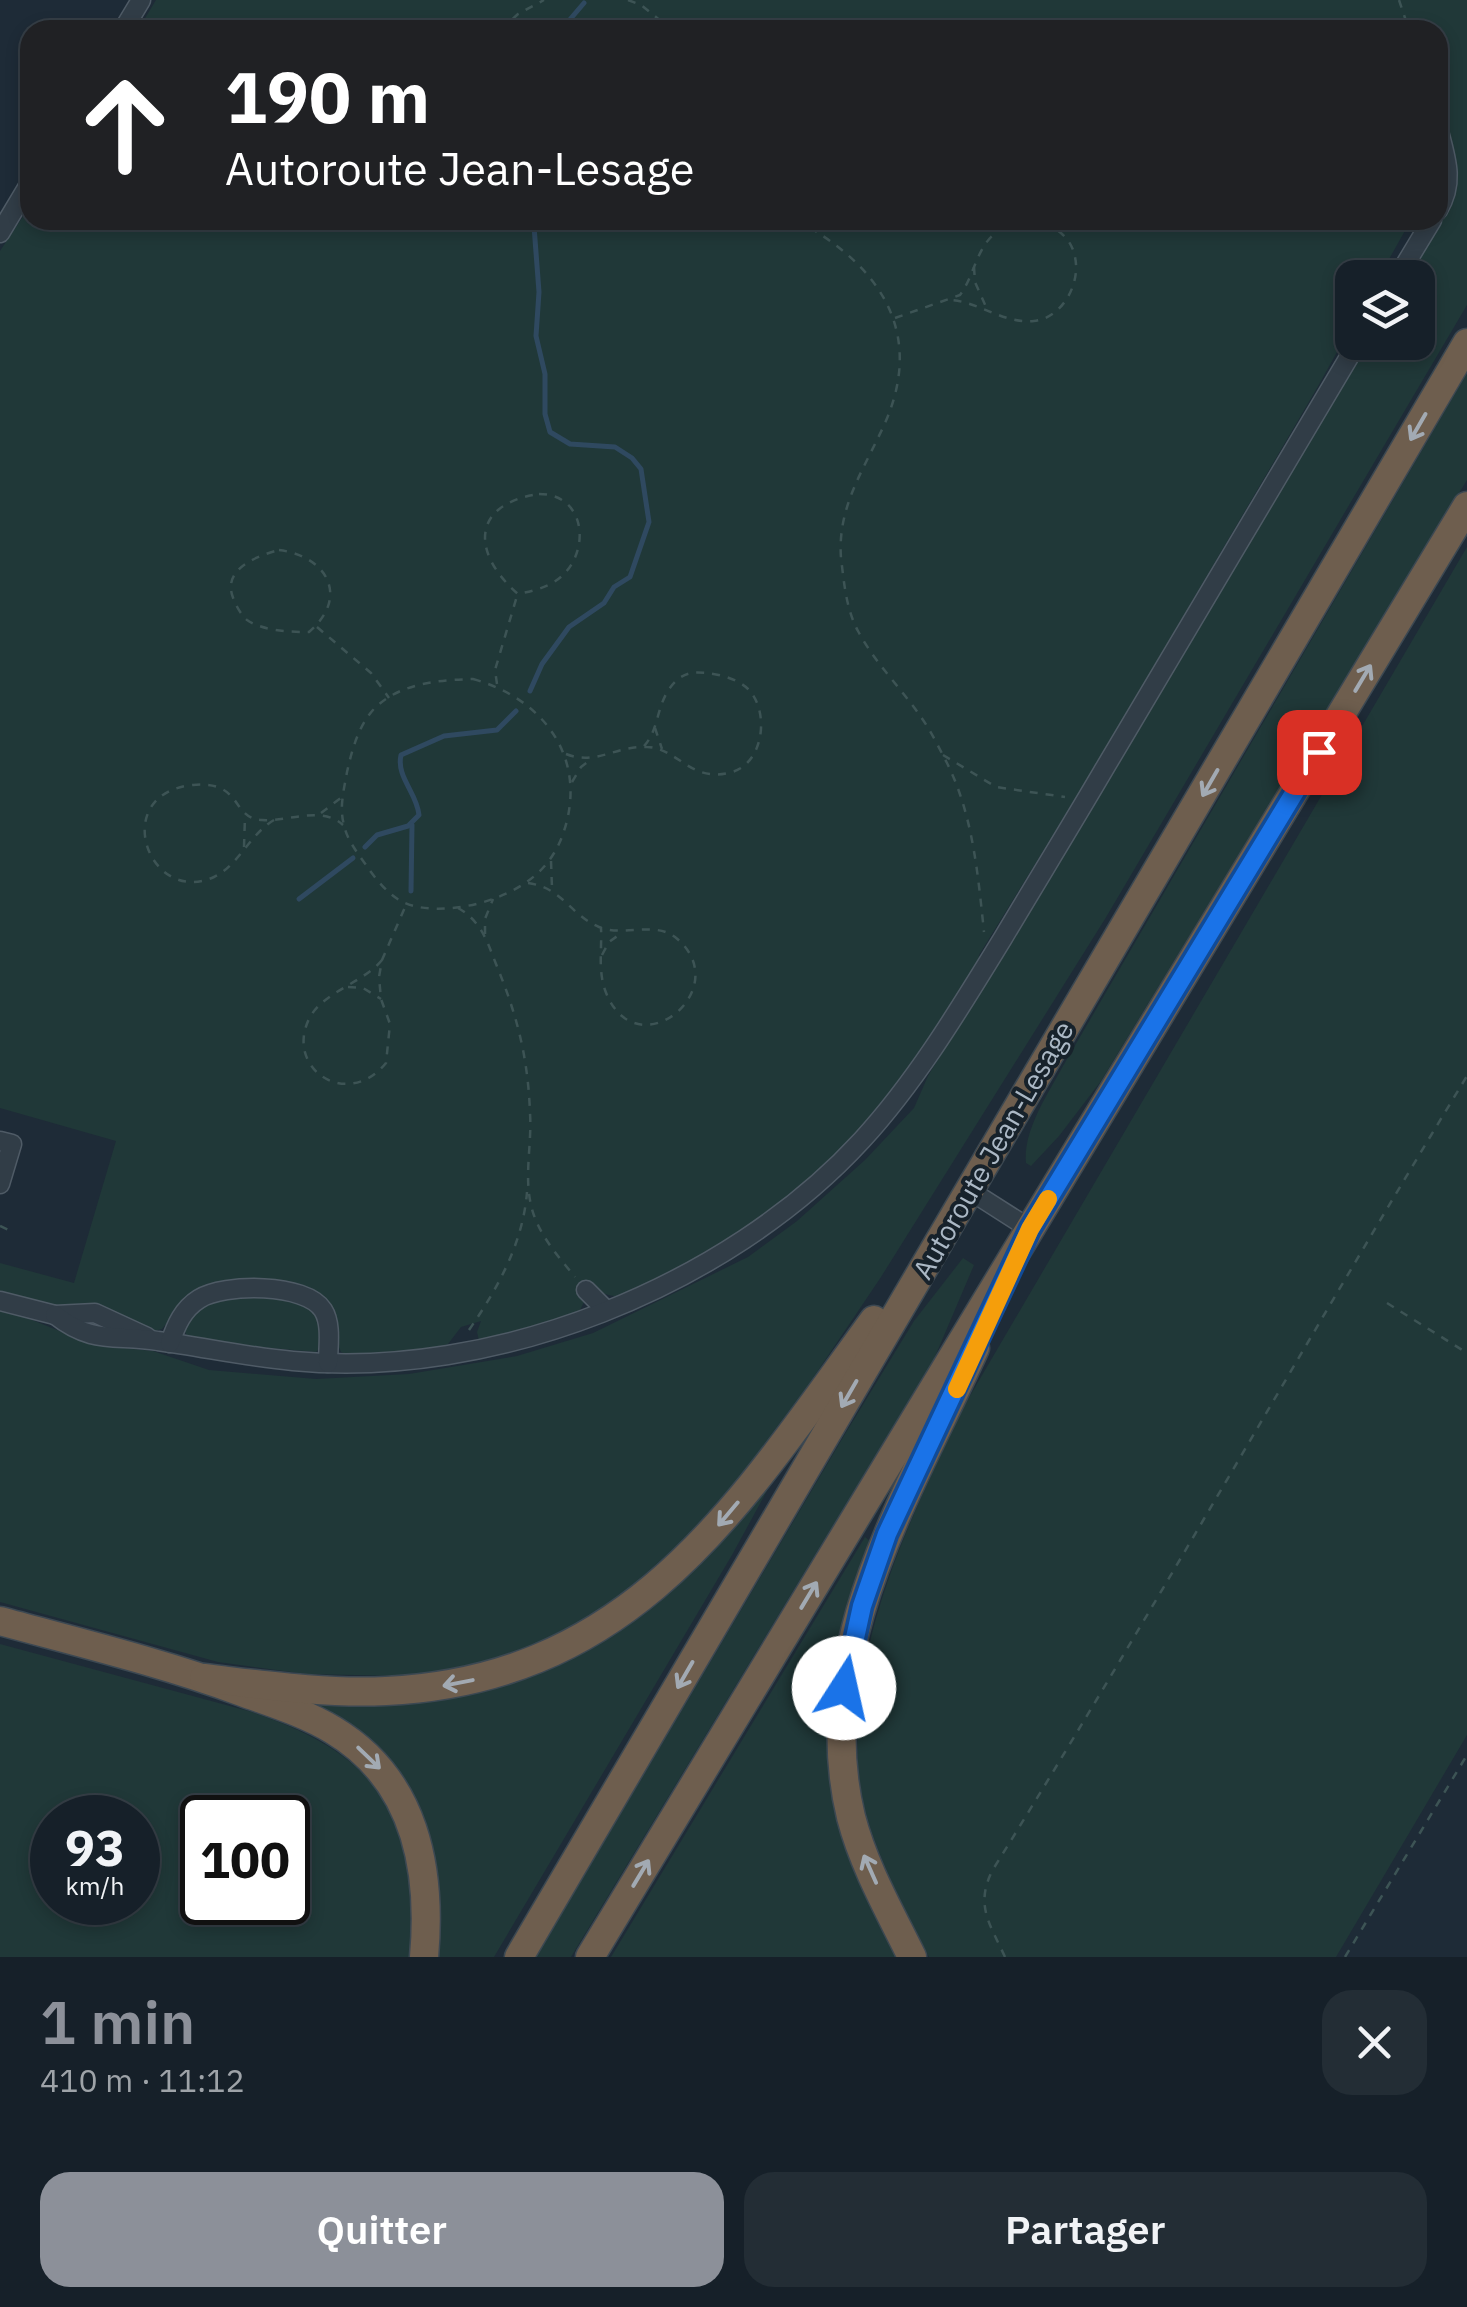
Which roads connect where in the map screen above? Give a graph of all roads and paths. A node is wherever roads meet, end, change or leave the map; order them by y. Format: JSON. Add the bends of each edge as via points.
{"nodes":[{"id":1,"x":544,"y":0,"type":"edge"},
{"id":2,"x":628,"y":0,"type":"edge"},
{"id":3,"x":511,"y":20,"type":"edge"},
{"id":4,"x":659,"y":20,"type":"edge"},
{"id":5,"x":20,"y":200,"type":"edge"},
{"id":6,"x":815,"y":230,"type":"edge"},
{"id":7,"x":1002,"y":230,"type":"edge"},
{"id":8,"x":1056,"y":230,"type":"edge"},
{"id":9,"x":1426,"y":230,"type":"edge"},
{"id":10,"x":0,"y":232,"type":"edge"},
{"id":11,"x":1408,"y":260,"type":"edge"},
{"id":12,"x":974,"y":266,"type":"junction"},
{"id":13,"x":952,"y":300,"type":"junction"},
{"id":14,"x":988,"y":310,"type":"junction"},
{"id":15,"x":894,"y":318,"type":"junction"},
{"id":16,"x":1467,"y":343,"type":"edge"},
{"id":17,"x":1347,"y":360,"type":"edge"},
{"id":18,"x":1467,"y":506,"type":"edge"},
{"id":19,"x":518,"y":594,"type":"junction"},
{"id":20,"x":316,"y":626,"type":"junction"},
{"id":21,"x":497,"y":686,"type":"junction"},
{"id":22,"x":389,"y":698,"type":"junction"},
{"id":23,"x":655,"y":727,"type":"junction"},
{"id":24,"x":644,"y":746,"type":"junction"},
{"id":25,"x":664,"y":752,"type":"junction"},
{"id":26,"x":565,"y":754,"type":"junction"},
{"id":27,"x":942,"y":754,"type":"junction"},
{"id":28,"x":592,"y":760,"type":"junction"},
{"id":29,"x":572,"y":783,"type":"junction"},
{"id":30,"x":343,"y":796,"type":"junction"},
{"id":31,"x":1089,"y":796,"type":"junction"},
{"id":32,"x":245,"y":814,"type":"junction"},
{"id":33,"x":319,"y":814,"type":"junction"},
{"id":34,"x":274,"y":820,"type":"junction"},
{"id":35,"x":344,"y":827,"type":"junction"},
{"id":36,"x":244,"y":848,"type":"junction"},
{"id":37,"x":551,"y":860,"type":"junction"},
{"id":38,"x":527,"y":883,"type":"junction"},
{"id":39,"x":552,"y":889,"type":"junction"},
{"id":40,"x":493,"y":899,"type":"junction"},
{"id":41,"x":406,"y":903,"type":"junction"},
{"id":42,"x":457,"y":907,"type":"junction"},
{"id":43,"x":601,"y":928,"type":"junction"},
{"id":44,"x":628,"y":930,"type":"junction"},
{"id":45,"x":485,"y":936,"type":"junction"},
{"id":46,"x":602,"y":956,"type":"junction"},
{"id":47,"x":382,"y":960,"type":"junction"},
{"id":48,"x":987,"y":964,"type":"junction"},
{"id":49,"x":346,"y":987,"type":"junction"},
{"id":50,"x":381,"y":999,"type":"junction"},
{"id":51,"x":1467,"y":1076,"type":"edge"},
{"id":52,"x":0,"y":1141,"type":"edge"},
{"id":53,"x":528,"y":1182,"type":"junction"},
{"id":54,"x":0,"y":1184,"type":"edge"},
{"id":55,"x":970,"y":1190,"type":"junction"},
{"id":56,"x":0,"y":1226,"type":"edge"},
{"id":57,"x":1030,"y":1229,"type":"junction"},
{"id":58,"x":11,"y":1232,"type":"dead end"},
{"id":59,"x":586,"y":1290,"type":"joint"},
{"id":60,"x":0,"y":1301,"type":"edge"},
{"id":61,"x":1387,"y":1303,"type":"dead end"},
{"id":62,"x":606,"y":1310,"type":"junction"},
{"id":63,"x":162,"y":1341,"type":"junction"},
{"id":64,"x":454,"y":1352,"type":"junction"},
{"id":65,"x":1467,"y":1352,"type":"edge"},
{"id":66,"x":328,"y":1363,"type":"junction"},
{"id":67,"x":0,"y":1621,"type":"edge"},
{"id":68,"x":204,"y":1678,"type":"junction"},
{"id":69,"x":1467,"y":1755,"type":"edge"},
{"id":70,"x":424,"y":1957,"type":"edge"},
{"id":71,"x":519,"y":1957,"type":"edge"},
{"id":72,"x":590,"y":1957,"type":"edge"},
{"id":73,"x":912,"y":1957,"type":"edge"},
{"id":74,"x":1005,"y":1957,"type":"edge"},
{"id":75,"x":1345,"y":1957,"type":"edge"}],
"edges":[{"from":1,"to":3,"type":"path"},
{"from":2,"to":4,"type":"path"},
{"from":5,"to":10,"type":"street"},
{"from":6,"to":15,"type":"path","via":[[867,271]]},
{"from":7,"to":12,"type":"path"},
{"from":8,"to":14,"type":"path","via":[[1076,257],[1065,304],[1038,321],[1019,322]]},
{"from":9,"to":11,"type":"street"},
{"from":12,"to":13,"type":"path"},
{"from":12,"to":14,"type":"path"},
{"from":13,"to":14,"type":"path"},
{"from":13,"to":15,"type":"path"},
{"from":15,"to":27,"type":"path","via":[[900,370],[885,422],[843,515],[843,574],[858,631]]},
{"from":16,"to":55,"type":"highway","name":"Autoroute Jean-Lesage","one_way":true},
{"from":17,"to":31,"type":"street"},
{"from":57,"to":18,"type":"highway","one_way":true},
{"from":19,"to":19,"type":"path","via":[[560,578],[576,558],[579,524],[554,494],[518,497],[488,522],[490,560]]},
{"from":19,"to":21,"type":"path","via":[[494,670]]},
{"from":20,"to":20,"type":"path","via":[[330,593],[314,560],[279,550],[233,575],[230,588],[246,619],[294,632]]},
{"from":20,"to":22,"type":"path"},
{"from":21,"to":22,"type":"path","via":[[442,680]]},
{"from":21,"to":26,"type":"path","via":[[534,710]]},
{"from":22,"to":30,"type":"path","via":[[358,733]]},
{"from":23,"to":24,"type":"path"},
{"from":23,"to":25,"type":"path"},
{"from":23,"to":25,"type":"path","via":[[664,696],[691,672],[733,680],[757,702],[760,738],[746,766],[702,772]]},
{"from":24,"to":25,"type":"path"},
{"from":24,"to":28,"type":"path"},
{"from":26,"to":28,"type":"path"},
{"from":26,"to":29,"type":"path"},
{"from":27,"to":31,"type":"path","via":[[996,787]]},
{"from":27,"to":48,"type":"path","via":[[970,830]]},
{"from":28,"to":29,"type":"path"},
{"from":29,"to":37,"type":"path","via":[[568,821]]},
{"from":30,"to":33,"type":"path"},
{"from":30,"to":35,"type":"path"},
{"from":31,"to":48,"type":"street"},
{"from":32,"to":34,"type":"path"},
{"from":32,"to":36,"type":"path"},
{"from":32,"to":36,"type":"path","via":[[227,789],[192,785],[159,797],[143,833],[156,864],[183,882],[220,874]]},
{"from":33,"to":34,"type":"path"},
{"from":33,"to":35,"type":"path"},
{"from":34,"to":36,"type":"path"},
{"from":35,"to":41,"type":"path","via":[[372,873]]},
{"from":37,"to":38,"type":"path"},
{"from":37,"to":39,"type":"path"},
{"from":38,"to":39,"type":"path"},
{"from":38,"to":40,"type":"path"},
{"from":39,"to":43,"type":"path"},
{"from":40,"to":42,"type":"path"},
{"from":40,"to":45,"type":"path"},
{"from":41,"to":42,"type":"path"},
{"from":41,"to":47,"type":"path"},
{"from":42,"to":45,"type":"path"},
{"from":43,"to":44,"type":"path"},
{"from":43,"to":46,"type":"path"},
{"from":44,"to":46,"type":"path"},
{"from":44,"to":46,"type":"path","via":[[677,938],[694,982],[685,1008],[653,1023],[624,1018],[605,989]]},
{"from":45,"to":53,"type":"path","via":[[524,1042]]},
{"from":47,"to":49,"type":"path"},
{"from":47,"to":50,"type":"path"},
{"from":48,"to":62,"type":"street","via":[[898,1097],[828,1174],[750,1235]]},
{"from":49,"to":50,"type":"path"},
{"from":49,"to":50,"type":"path","via":[[312,1014],[305,1031],[310,1064],[334,1084],[365,1081],[386,1063],[390,1024]]},
{"from":51,"to":74,"type":"path","via":[[992,1871],[984,1910]]},
{"from":52,"to":54,"type":"street","via":[[12,1144]]},
{"from":53,"to":59,"type":"path","via":[[538,1227]]},
{"from":53,"to":64,"type":"path","via":[[512,1256]]},
{"from":55,"to":57,"type":"street"},
{"from":55,"to":68,"type":"highway","one_way":true,"via":[[730,1513],[661,1582],[599,1629],[520,1667],[424,1688],[331,1690]]},
{"from":55,"to":71,"type":"highway","name":"Autoroute Jean-Lesage","one_way":true},
{"from":56,"to":58,"type":"path"},
{"from":72,"to":57,"type":"highway","one_way":true},
{"from":73,"to":57,"type":"highway","one_way":true,"via":[[852,1818],[841,1741],[846,1671],[887,1534]]},
{"from":59,"to":62,"type":"street"},
{"from":60,"to":63,"type":"street","via":[[55,1315],[95,1313]]},
{"from":61,"to":65,"type":"path"},
{"from":62,"to":64,"type":"street"},
{"from":63,"to":66,"type":"street"},
{"from":63,"to":66,"type":"street","via":[[202,1296],[235,1288],[278,1290],[304,1294],[324,1311]]},
{"from":64,"to":66,"type":"street"},
{"from":67,"to":68,"type":"highway"},
{"from":68,"to":70,"type":"highway","one_way":true,"via":[[323,1724],[389,1780],[419,1844]]},
{"from":69,"to":75,"type":"path"}]}
